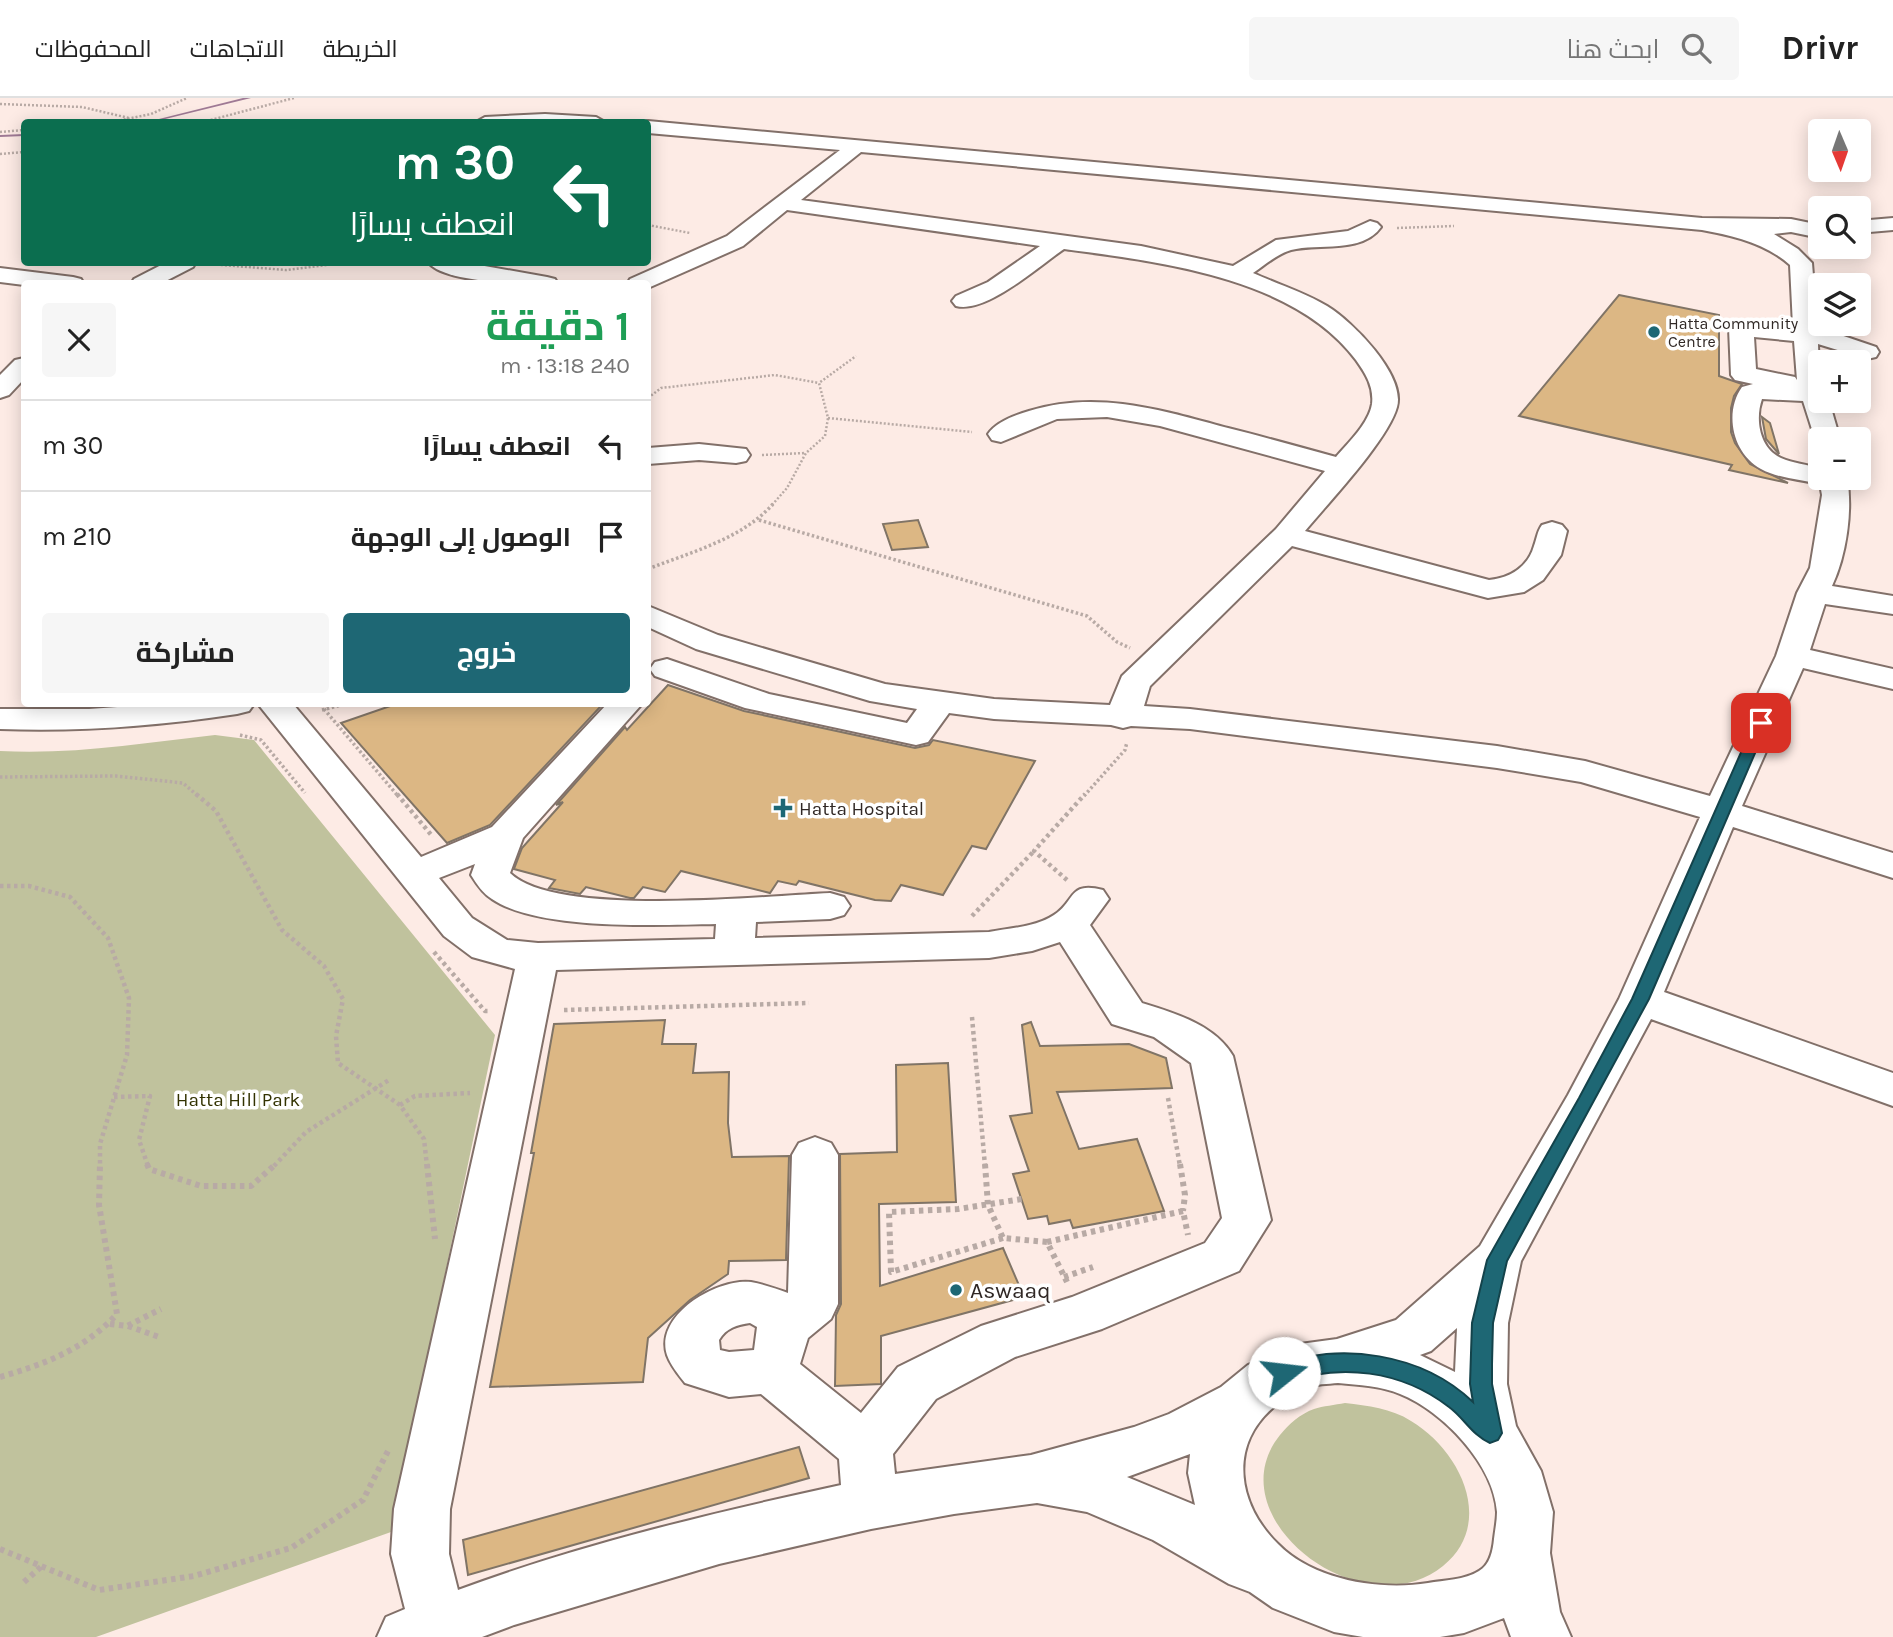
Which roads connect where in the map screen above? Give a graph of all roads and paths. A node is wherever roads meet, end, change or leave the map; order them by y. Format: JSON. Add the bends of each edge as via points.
{"nodes":[{"id":1,"x":187,"y":98,"type":"edge"},
{"id":2,"x":294,"y":98,"type":"edge"},
{"id":3,"x":0,"y":104,"type":"edge"},
{"id":4,"x":129,"y":118,"type":"junction"},
{"id":5,"x":125,"y":119,"type":"edge"},
{"id":6,"x":214,"y":119,"type":"edge"},
{"id":7,"x":651,"y":127,"type":"edge"},
{"id":8,"x":21,"y":130,"type":"edge"},
{"id":9,"x":0,"y":132,"type":"edge"},
{"id":10,"x":856,"y":146,"type":"junction"},
{"id":11,"x":21,"y":152,"type":"edge"},
{"id":12,"x":0,"y":154,"type":"edge"},
{"id":13,"x":785,"y":204,"type":"junction"},
{"id":14,"x":1893,"y":224,"type":"edge"},
{"id":15,"x":1871,"y":226,"type":"edge"},
{"id":16,"x":1370,"y":227,"type":"dead end"},
{"id":17,"x":1779,"y":230,"type":"junction"},
{"id":18,"x":1808,"y":230,"type":"edge"},
{"id":19,"x":1059,"y":242,"type":"junction"},
{"id":20,"x":1808,"y":252,"type":"edge"},
{"id":21,"x":1813,"y":259,"type":"edge"},
{"id":22,"x":187,"y":266,"type":"edge"},
{"id":23,"x":234,"y":266,"type":"edge"},
{"id":24,"x":332,"y":266,"type":"edge"},
{"id":25,"x":447,"y":266,"type":"edge"},
{"id":26,"x":1237,"y":274,"type":"junction"},
{"id":27,"x":0,"y":275,"type":"edge"},
{"id":28,"x":41,"y":280,"type":"edge"},
{"id":29,"x":152,"y":280,"type":"edge"},
{"id":30,"x":524,"y":280,"type":"edge"},
{"id":31,"x":648,"y":280,"type":"edge"},
{"id":32,"x":964,"y":301,"type":"dead end"},
{"id":33,"x":1807,"y":340,"type":"junction"},
{"id":34,"x":1857,"y":350,"type":"edge"},
{"id":35,"x":856,"y":356,"type":"dead end"},
{"id":36,"x":21,"y":368,"type":"edge"},
{"id":37,"x":1808,"y":373,"type":"edge"},
{"id":38,"x":819,"y":383,"type":"junction"},
{"id":39,"x":1808,"y":389,"type":"edge"},
{"id":40,"x":0,"y":390,"type":"edge"},
{"id":41,"x":1808,"y":390,"type":"edge"},
{"id":42,"x":651,"y":396,"type":"edge"},
{"id":43,"x":828,"y":418,"type":"junction"},
{"id":44,"x":1001,"y":434,"type":"joint"},
{"id":45,"x":806,"y":453,"type":"junction"},
{"id":46,"x":736,"y":455,"type":"joint"},
{"id":47,"x":651,"y":456,"type":"edge"},
{"id":48,"x":1341,"y":467,"type":"junction"},
{"id":49,"x":1808,"y":473,"type":"edge"},
{"id":50,"x":1834,"y":490,"type":"edge"},
{"id":51,"x":758,"y":520,"type":"junction"},
{"id":52,"x":1552,"y":531,"type":"dead end"},
{"id":53,"x":1286,"y":535,"type":"junction"},
{"id":54,"x":651,"y":568,"type":"edge"},
{"id":55,"x":1813,"y":593,"type":"junction"},
{"id":56,"x":1893,"y":605,"type":"edge"},
{"id":57,"x":651,"y":616,"type":"edge"},
{"id":58,"x":707,"y":642,"type":"junction"},
{"id":59,"x":1792,"y":656,"type":"junction"},
{"id":60,"x":1155,"y":662,"type":"junction"},
{"id":61,"x":657,"y":676,"type":"edge"},
{"id":62,"x":1893,"y":679,"type":"edge"},
{"id":63,"x":940,"y":702,"type":"junction"},
{"id":64,"x":217,"y":707,"type":"edge"},
{"id":65,"x":277,"y":707,"type":"edge"},
{"id":66,"x":622,"y":707,"type":"edge"},
{"id":67,"x":102,"y":711,"type":"edge"},
{"id":68,"x":1123,"y":718,"type":"junction"},
{"id":69,"x":0,"y":719,"type":"edge"},
{"id":70,"x":0,"y":777,"type":"edge"},
{"id":71,"x":1721,"y":811,"type":"junction"},
{"id":72,"x":505,"y":835,"type":"junction"},
{"id":73,"x":1893,"y":866,"type":"edge"},
{"id":74,"x":414,"y":873,"type":"junction"},
{"id":75,"x":0,"y":886,"type":"edge"},
{"id":76,"x":831,"y":906,"type":"dead end"},
{"id":77,"x":737,"y":910,"type":"junction"},
{"id":78,"x":1079,"y":912,"type":"junction"},
{"id":79,"x":734,"y":952,"type":"junction"},
{"id":80,"x":538,"y":957,"type":"junction"},
{"id":81,"x":1640,"y":999,"type":"junction"},
{"id":82,"x":972,"y":1017,"type":"dead end"},
{"id":83,"x":389,"y":1080,"type":"dead end"},
{"id":84,"x":375,"y":1087,"type":"junction"},
{"id":85,"x":1893,"y":1090,"type":"edge"},
{"id":86,"x":510,"y":1091,"type":"junction"},
{"id":87,"x":114,"y":1097,"type":"junction"},
{"id":88,"x":1168,"y":1098,"type":"dead end"},
{"id":89,"x":400,"y":1105,"type":"junction"},
{"id":90,"x":815,"y":1155,"type":"dead end"},
{"id":91,"x":1022,"y":1199,"type":"dead end"},
{"id":92,"x":988,"y":1205,"type":"junction"},
{"id":93,"x":1183,"y":1211,"type":"junction"},
{"id":94,"x":1003,"y":1238,"type":"junction"},
{"id":95,"x":1175,"y":1240,"type":"dead end"},
{"id":96,"x":1047,"y":1241,"type":"junction"},
{"id":97,"x":433,"y":1247,"type":"dead end"},
{"id":98,"x":1497,"y":1260,"type":"junction"},
{"id":99,"x":1101,"y":1265,"type":"dead end"},
{"id":100,"x":1074,"y":1296,"type":"junction"},
{"id":101,"x":161,"y":1309,"type":"dead end"},
{"id":102,"x":109,"y":1324,"type":"junction"},
{"id":103,"x":127,"y":1326,"type":"junction"},
{"id":104,"x":159,"y":1336,"type":"dead end"},
{"id":105,"x":1338,"y":1361,"type":"junction"},
{"id":106,"x":0,"y":1377,"type":"edge"},
{"id":107,"x":1240,"y":1403,"type":"junction"},
{"id":108,"x":1490,"y":1433,"type":"junction"},
{"id":109,"x":391,"y":1437,"type":"dead end"},
{"id":110,"x":865,"y":1448,"type":"junction"},
{"id":111,"x":1031,"y":1480,"type":"junction"},
{"id":112,"x":871,"y":1504,"type":"junction"},
{"id":113,"x":0,"y":1549,"type":"edge"},
{"id":114,"x":1521,"y":1553,"type":"junction"},
{"id":115,"x":42,"y":1566,"type":"junction"},
{"id":116,"x":1252,"y":1567,"type":"junction"},
{"id":117,"x":23,"y":1582,"type":"dead end"},
{"id":118,"x":422,"y":1631,"type":"edge"},
{"id":119,"x":1417,"y":1636,"type":"edge"},
{"id":120,"x":1541,"y":1637,"type":"edge"}],
"edges":[{"from":1,"to":4,"type":"path"},
{"from":2,"to":6,"type":"path"},
{"from":3,"to":4,"type":"path","via":[[90,108]]},
{"from":4,"to":5,"type":"path"},
{"from":7,"to":10,"type":"street"},
{"from":8,"to":9,"type":"path"},
{"from":10,"to":13,"type":"street"},
{"from":10,"to":17,"type":"street"},
{"from":11,"to":12,"type":"path"},
{"from":13,"to":19,"type":"street"},
{"from":13,"to":31,"type":"street","via":[[720,250]]},
{"from":14,"to":15,"type":"street"},
{"from":16,"to":26,"type":"street","via":[[1353,236],[1286,245]]},
{"from":17,"to":18,"type":"street"},
{"from":17,"to":20,"type":"street","via":[[1787,250]]},
{"from":19,"to":26,"type":"street","via":[[1180,259]]},
{"from":19,"to":32,"type":"street","via":[[996,287]]},
{"from":21,"to":33,"type":"street"},
{"from":22,"to":29,"type":"street"},
{"from":23,"to":24,"type":"path","via":[[286,270]]},
{"from":25,"to":30,"type":"street"},
{"from":26,"to":48,"type":"street","via":[[1319,311],[1357,345],[1382,378],[1385,405],[1370,434]]},
{"from":27,"to":28,"type":"street"},
{"from":33,"to":34,"type":"street"},
{"from":33,"to":37,"type":"street"},
{"from":33,"to":39,"type":"street","via":[[1741,328],[1744,375]]},
{"from":35,"to":38,"type":"path"},
{"from":36,"to":40,"type":"street"},
{"from":38,"to":42,"type":"path","via":[[775,375],[661,388]]},
{"from":38,"to":43,"type":"path"},
{"from":41,"to":49,"type":"street","via":[[1751,393],[1744,413],[1747,431],[1762,458]]},
{"from":43,"to":44,"type":"path"},
{"from":43,"to":45,"type":"path","via":[[825,436]]},
{"from":44,"to":48,"type":"street","via":[[1045,412],[1107,409],[1165,419]]},
{"from":45,"to":46,"type":"path"},
{"from":45,"to":51,"type":"path","via":[[787,488]]},
{"from":46,"to":47,"type":"street"},
{"from":48,"to":53,"type":"street"},
{"from":50,"to":55,"type":"street","via":[[1825,568]]},
{"from":51,"to":54,"type":"path"},
{"from":51,"to":60,"type":"path","via":[[1087,616],[1117,642]]},
{"from":52,"to":53,"type":"street","via":[[1550,552],[1522,583],[1488,589]]},
{"from":53,"to":60,"type":"street"},
{"from":55,"to":56,"type":"street"},
{"from":55,"to":59,"type":"street"},
{"from":57,"to":58,"type":"street"},
{"from":58,"to":61,"type":"street"},
{"from":58,"to":63,"type":"street","via":[[882,694]]},
{"from":59,"to":62,"type":"street"},
{"from":59,"to":71,"type":"street"},
{"from":60,"to":68,"type":"street","via":[[1134,683]]},
{"from":61,"to":63,"type":"street","via":[[916,735]]},
{"from":63,"to":68,"type":"street"},
{"from":64,"to":67,"type":"street","via":[[184,712]]},
{"from":65,"to":74,"type":"street"},
{"from":66,"to":72,"type":"street"},
{"from":67,"to":69,"type":"street","via":[[50,722]]},
{"from":68,"to":71,"type":"street","via":[[1269,727],[1497,757],[1585,772]]},
{"from":68,"to":78,"type":"path","via":[[1128,739],[1125,750],[1034,851]]},
{"from":70,"to":84,"type":"path","via":[[116,776],[183,783],[216,811],[282,930],[324,966],[342,999],[336,1036],[338,1063]]},
{"from":71,"to":73,"type":"street"},
{"from":71,"to":81,"type":"street"},
{"from":72,"to":74,"type":"street"},
{"from":72,"to":77,"type":"street","via":[[489,875],[496,886],[522,898],[566,910]]},
{"from":74,"to":80,"type":"street","via":[[457,927],[487,950]]},
{"from":75,"to":87,"type":"path","via":[[29,886],[70,897],[108,939],[129,998],[127,1055]]},
{"from":76,"to":77,"type":"street"},
{"from":77,"to":79,"type":"street"},
{"from":78,"to":79,"type":"street","via":[[1032,938],[989,945]]},
{"from":78,"to":100,"type":"street","via":[[1126,1014],[1170,1026],[1211,1056],[1247,1220],[1222,1257]]},
{"from":79,"to":80,"type":"street"},
{"from":80,"to":86,"type":"street"},
{"from":81,"to":85,"type":"street"},
{"from":81,"to":98,"type":"street"},
{"from":82,"to":92,"type":"path"},
{"from":83,"to":84,"type":"path"},
{"from":84,"to":87,"type":"path","via":[[306,1132],[251,1186],[201,1186],[149,1169],[139,1140],[150,1096]]},
{"from":84,"to":89,"type":"path"},
{"from":86,"to":89,"type":"path","via":[[415,1096]]},
{"from":86,"to":118,"type":"street","via":[[422,1509]]},
{"from":87,"to":102,"type":"path","via":[[100,1144],[99,1205],[117,1314]]},
{"from":88,"to":93,"type":"path","via":[[1185,1195]]},
{"from":89,"to":97,"type":"path","via":[[424,1139],[436,1234]]},
{"from":90,"to":110,"type":"street","via":[[813,1304],[778,1349]]},
{"from":91,"to":92,"type":"path"},
{"from":92,"to":94,"type":"path"},
{"from":92,"to":94,"type":"path","via":[[889,1212],[891,1272]]},
{"from":93,"to":95,"type":"path","via":[[1188,1235]]},
{"from":93,"to":96,"type":"path"},
{"from":94,"to":96,"type":"path"},
{"from":96,"to":100,"type":"path"},
{"from":98,"to":105,"type":"street","via":[[1413,1336]]},
{"from":98,"to":108,"type":"street","via":[[1483,1323],[1481,1384]]},
{"from":99,"to":100,"type":"path"},
{"from":100,"to":110,"type":"street","via":[[916,1383]]},
{"from":101,"to":103,"type":"path"},
{"from":102,"to":103,"type":"path"},
{"from":102,"to":106,"type":"path","via":[[103,1332],[48,1363]]},
{"from":103,"to":104,"type":"path"},
{"from":105,"to":107,"type":"street","via":[[1300,1366],[1267,1381]]},
{"from":105,"to":108,"type":"street","via":[[1378,1365],[1418,1377],[1457,1401]]},
{"from":107,"to":111,"type":"street","via":[[1177,1435]]},
{"from":107,"to":116,"type":"street","via":[[1222,1432],[1215,1468],[1223,1518]]},
{"from":108,"to":114,"type":"street","via":[[1514,1471],[1525,1512]]},
{"from":109,"to":115,"type":"path","via":[[363,1500],[291,1548],[194,1576],[99,1590]]},
{"from":110,"to":112,"type":"street"},
{"from":111,"to":112,"type":"street"},
{"from":111,"to":116,"type":"street","via":[[1091,1488],[1173,1522]]},
{"from":112,"to":118,"type":"street","via":[[719,1538],[514,1597]]},
{"from":113,"to":115,"type":"path"},
{"from":114,"to":119,"type":"street","via":[[1503,1589],[1471,1616]]},
{"from":114,"to":120,"type":"street","via":[[1531,1612]]},
{"from":115,"to":117,"type":"path"},
{"from":116,"to":119,"type":"street","via":[[1299,1607],[1358,1631]]}]}
